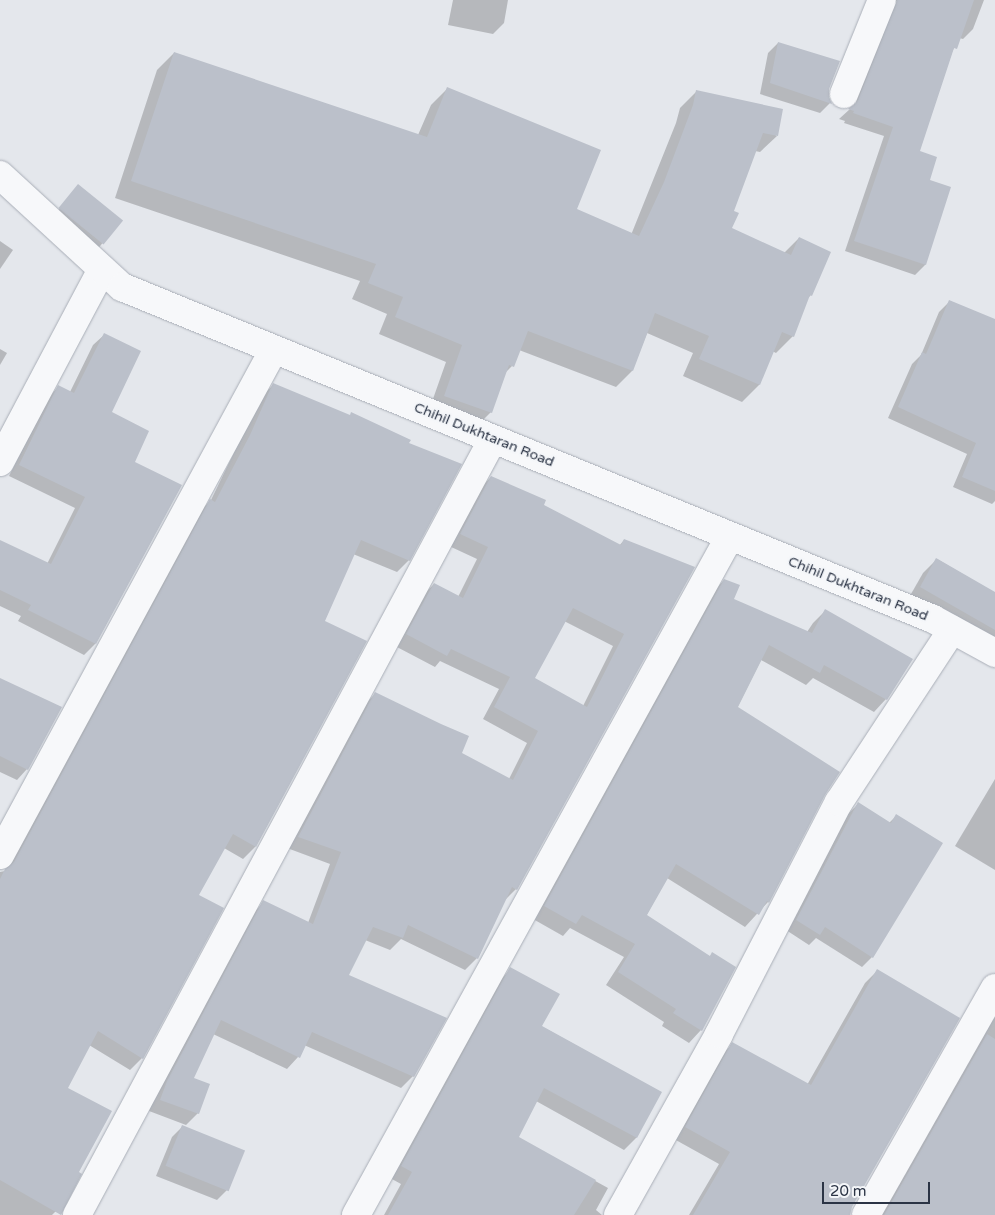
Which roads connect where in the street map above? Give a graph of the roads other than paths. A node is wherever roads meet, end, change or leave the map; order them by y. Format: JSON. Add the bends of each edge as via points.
{"nodes":[{"id":1,"x":882,"y":0,"type":"edge"},
{"id":2,"x":844,"y":94,"type":"dead end"},
{"id":3,"x":0,"y":175,"type":"edge"},
{"id":4,"x":102,"y":269,"type":"junction"},
{"id":5,"x":274,"y":349,"type":"junction"},
{"id":6,"x":493,"y":439,"type":"junction"},
{"id":7,"x":0,"y":462,"type":"edge"},
{"id":8,"x":730,"y":536,"type":"junction"},
{"id":9,"x":952,"y":630,"type":"junction"},
{"id":10,"x":995,"y":653,"type":"edge"},
{"id":11,"x":0,"y":855,"type":"edge"},
{"id":12,"x":995,"y":988,"type":"edge"},
{"id":13,"x":77,"y":1215,"type":"edge"},
{"id":14,"x":356,"y":1215,"type":"edge"},
{"id":15,"x":618,"y":1215,"type":"edge"},
{"id":16,"x":866,"y":1215,"type":"edge"}],
"edges":[{"from":1,"to":2,"type":"street"},
{"from":3,"to":4,"type":"street","name":"Chihil Dukhtaran Road"},
{"from":4,"to":5,"type":"street","name":"Chihil Dukhtaran Road","via":[[122,287]]},
{"from":4,"to":7,"type":"street"},
{"from":5,"to":6,"type":"street","name":"Chihil Dukhtaran Road"},
{"from":5,"to":11,"type":"street"},
{"from":6,"to":8,"type":"street","name":"Chihil Dukhtaran Road"},
{"from":6,"to":13,"type":"street"},
{"from":8,"to":9,"type":"street","name":"Chihil Dukhtaran Road","via":[[933,619]]},
{"from":8,"to":14,"type":"street"},
{"from":9,"to":10,"type":"street","name":"Chihil Dukhtaran Road"},
{"from":9,"to":15,"type":"street","via":[[839,802],[718,1034]]},
{"from":12,"to":16,"type":"street"}]}
